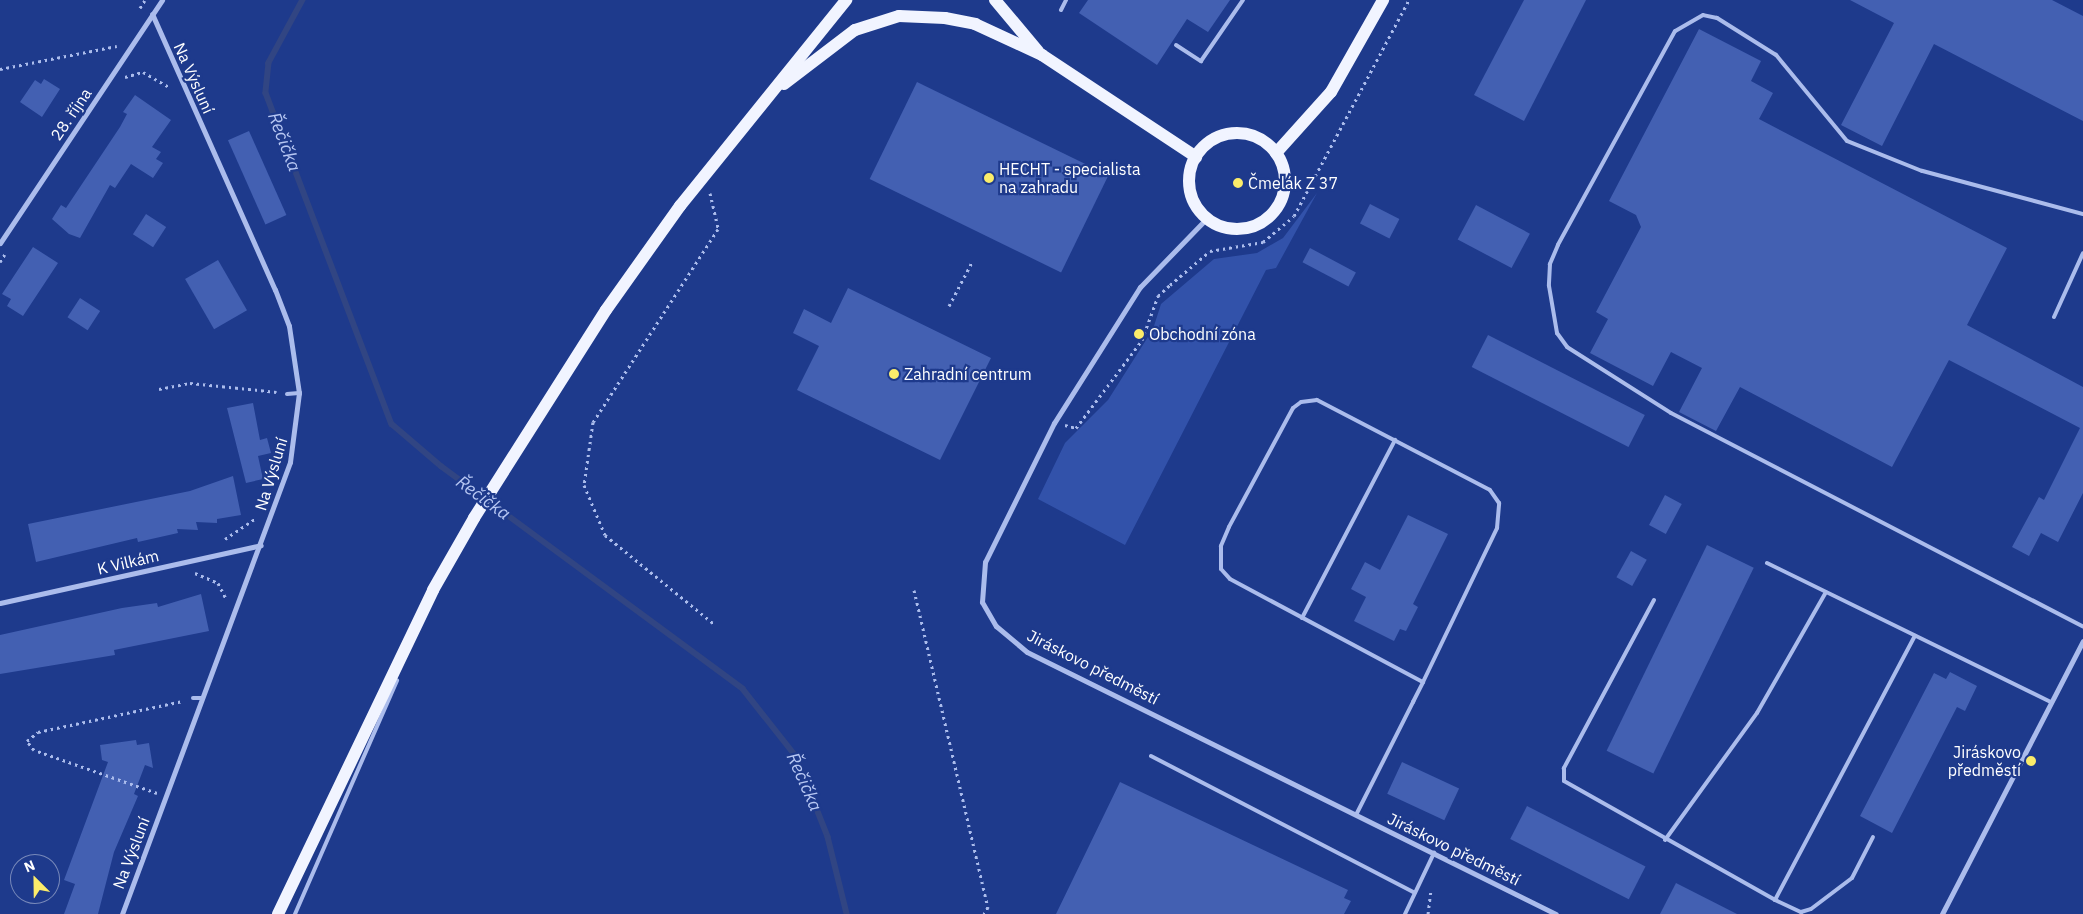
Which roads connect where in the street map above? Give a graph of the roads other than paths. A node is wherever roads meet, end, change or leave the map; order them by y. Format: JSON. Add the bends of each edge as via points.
{"nodes":[{"id":1,"x":162,"y":0,"type":"edge"},
{"id":2,"x":846,"y":0,"type":"edge"},
{"id":3,"x":995,"y":0,"type":"edge"},
{"id":4,"x":1066,"y":0,"type":"edge"},
{"id":5,"x":1243,"y":0,"type":"edge"},
{"id":6,"x":1382,"y":0,"type":"edge"},
{"id":7,"x":1061,"y":10,"type":"dead end"},
{"id":8,"x":152,"y":14,"type":"junction"},
{"id":9,"x":1176,"y":45,"type":"dead end"},
{"id":10,"x":1042,"y":54,"type":"junction"},
{"id":11,"x":754,"y":110,"type":"junction"},
{"id":12,"x":1276,"y":153,"type":"junction"},
{"id":13,"x":1196,"y":156,"type":"junction"},
{"id":14,"x":2083,"y":214,"type":"edge"},
{"id":15,"x":1206,"y":219,"type":"junction"},
{"id":16,"x":0,"y":243,"type":"edge"},
{"id":17,"x":2083,"y":253,"type":"edge"},
{"id":18,"x":2054,"y":316,"type":"dead end"},
{"id":19,"x":299,"y":393,"type":"junction"},
{"id":20,"x":287,"y":394,"type":"road end"},
{"id":21,"x":1394,"y":440,"type":"junction"},
{"id":22,"x":261,"y":545,"type":"junction"},
{"id":23,"x":1767,"y":563,"type":"dead end"},
{"id":24,"x":432,"y":590,"type":"junction"},
{"id":25,"x":1826,"y":592,"type":"junction"},
{"id":26,"x":1654,"y":600,"type":"dead end"},
{"id":27,"x":0,"y":603,"type":"edge"},
{"id":28,"x":1302,"y":618,"type":"junction"},
{"id":29,"x":2083,"y":627,"type":"edge"},
{"id":30,"x":1915,"y":636,"type":"junction"},
{"id":31,"x":2083,"y":641,"type":"edge"},
{"id":32,"x":1423,"y":682,"type":"junction"},
{"id":33,"x":193,"y":698,"type":"road end"},
{"id":34,"x":203,"y":698,"type":"junction"},
{"id":35,"x":2051,"y":702,"type":"junction"},
{"id":36,"x":1150,"y":756,"type":"dead end"},
{"id":37,"x":1356,"y":815,"type":"junction"},
{"id":38,"x":1873,"y":837,"type":"dead end"},
{"id":39,"x":1665,"y":840,"type":"junction"},
{"id":40,"x":1434,"y":853,"type":"junction"},
{"id":41,"x":1415,"y":893,"type":"junction"},
{"id":42,"x":1775,"y":900,"type":"junction"},
{"id":43,"x":122,"y":914,"type":"edge"},
{"id":44,"x":278,"y":914,"type":"edge"},
{"id":45,"x":296,"y":914,"type":"edge"},
{"id":46,"x":1405,"y":914,"type":"edge"},
{"id":47,"x":1556,"y":914,"type":"edge"},
{"id":48,"x":1942,"y":914,"type":"edge"}],
"edges":[{"from":1,"to":8,"type":"street","name":"28. října"},
{"from":2,"to":11,"type":"main road"},
{"from":3,"to":10,"type":"main road"},
{"from":4,"to":7,"type":"lane"},
{"from":5,"to":9,"type":"lane","via":[[1201,61]]},
{"from":6,"to":12,"type":"main road","via":[[1331,92]]},
{"from":8,"to":16,"type":"street","name":"28. října"},
{"from":8,"to":19,"type":"street","name":"Na Výsluní","via":[[289,326]]},
{"from":10,"to":11,"type":"main road","via":[[975,24],[899,16],[855,30],[833,43]]},
{"from":10,"to":13,"type":"main road"},
{"from":11,"to":24,"type":"main road","via":[[705,171],[606,310]]},
{"from":12,"to":13,"type":"main road","via":[[1259,139],[1238,133],[1210,141]]},
{"from":12,"to":15,"type":"main road","via":[[1286,182],[1283,197],[1264,222],[1235,230]]},
{"from":13,"to":15,"type":"main road","via":[[1189,179],[1190,194]]},
{"from":14,"to":29,"type":"lane","via":[[1922,170],[1847,142],[1776,55],[1717,18],[1703,15],[1675,31],[1558,245],[1550,264],[1549,286],[1557,333],[1567,347],[1671,414]]},
{"from":15,"to":37,"type":"street","name":"Jiráskovo předměstí","via":[[1140,288],[1054,423],[985,562],[982,602],[996,626],[1027,652]]},
{"from":17,"to":18,"type":"lane"},
{"from":19,"to":20,"type":"lane"},
{"from":19,"to":22,"type":"street","name":"Na Výsluní","via":[[290,462]]},
{"from":21,"to":28,"type":"lane"},
{"from":21,"to":28,"type":"lane","via":[[1317,400],[1301,402],[1292,408],[1229,527],[1220,546],[1221,569],[1230,579]]},
{"from":21,"to":32,"type":"lane","via":[[1490,490],[1499,503],[1497,528]]},
{"from":22,"to":27,"type":"street","name":"K Vilkám"},
{"from":22,"to":34,"type":"street","name":"Na Výsluní"},
{"from":23,"to":25,"type":"lane"},
{"from":24,"to":44,"type":"main road"},
{"from":24,"to":45,"type":"lane"},
{"from":25,"to":30,"type":"lane"},
{"from":25,"to":39,"type":"lane","via":[[1757,713]]},
{"from":26,"to":39,"type":"lane","via":[[1563,775],[1569,787]]},
{"from":28,"to":32,"type":"lane"},
{"from":30,"to":35,"type":"lane"},
{"from":30,"to":42,"type":"lane"},
{"from":31,"to":35,"type":"street"},
{"from":32,"to":37,"type":"lane"},
{"from":33,"to":34,"type":"lane"},
{"from":34,"to":43,"type":"street","name":"Na Výsluní"},
{"from":35,"to":48,"type":"street"},
{"from":36,"to":41,"type":"lane"},
{"from":37,"to":40,"type":"street","name":"Jiráskovo předměstí"},
{"from":38,"to":42,"type":"lane","via":[[1852,878],[1811,909],[1800,912]]},
{"from":39,"to":42,"type":"lane"},
{"from":40,"to":41,"type":"lane"},
{"from":40,"to":47,"type":"street","name":"Jiráskovo předměstí"},
{"from":41,"to":46,"type":"lane"}]}
